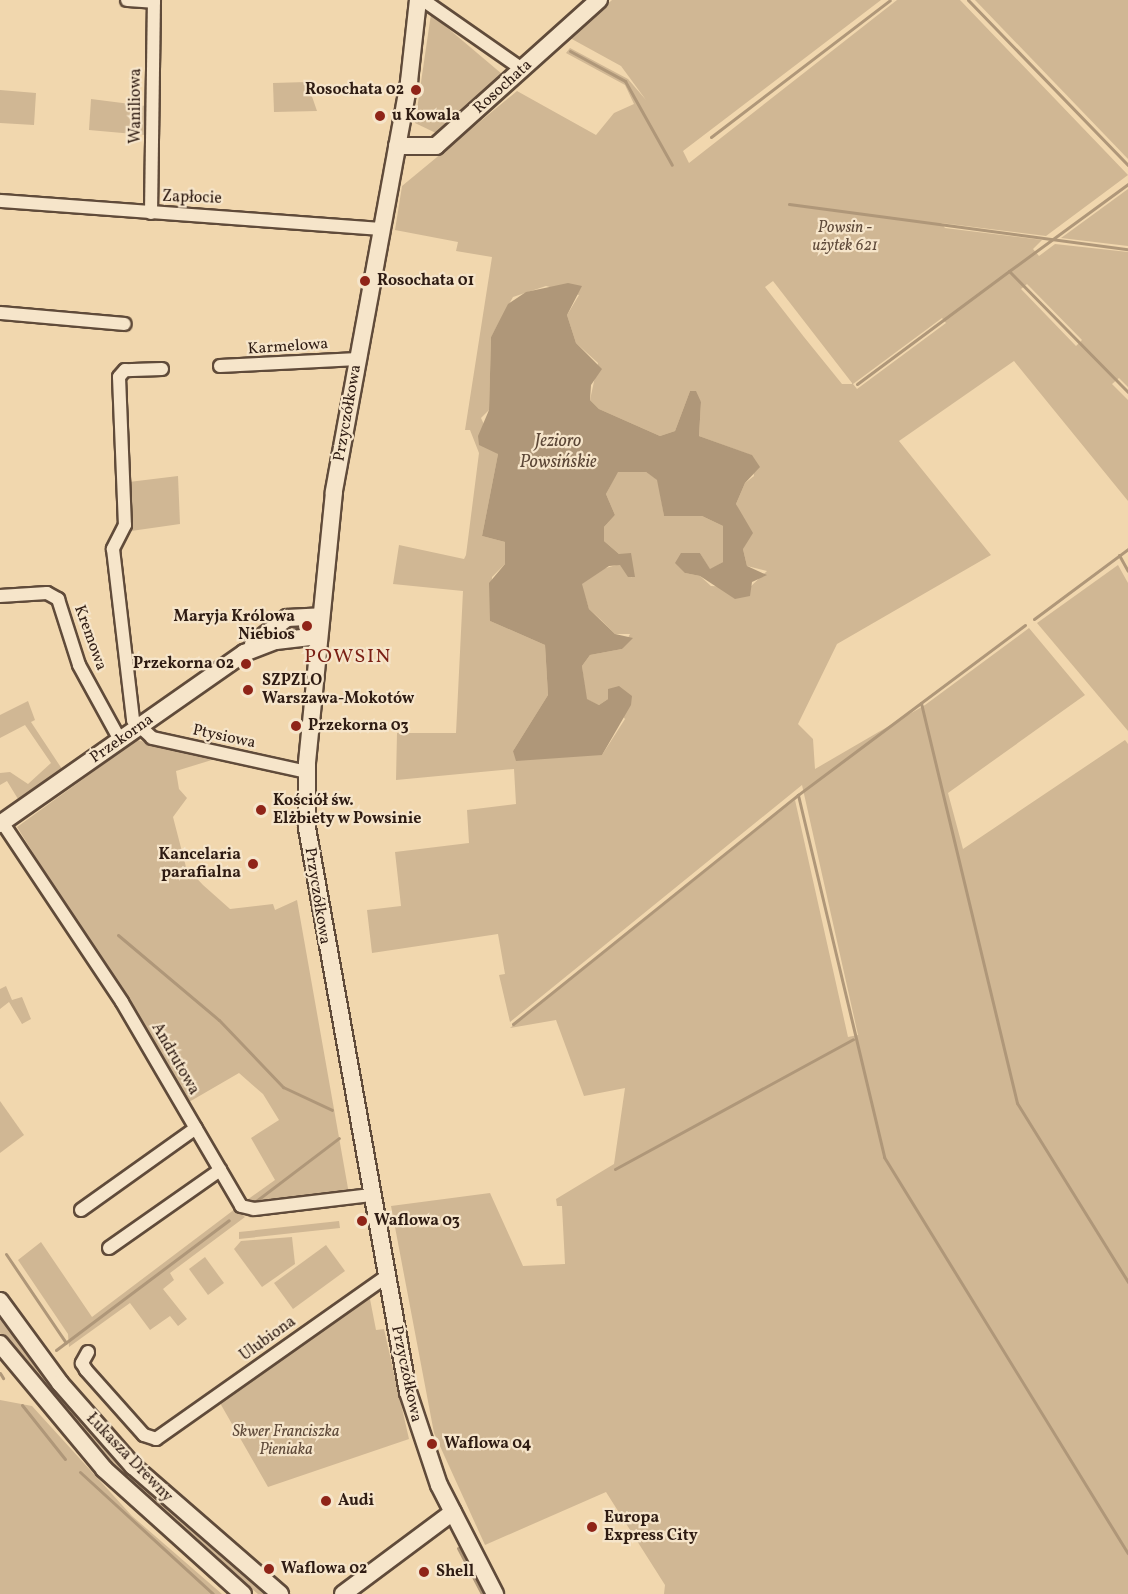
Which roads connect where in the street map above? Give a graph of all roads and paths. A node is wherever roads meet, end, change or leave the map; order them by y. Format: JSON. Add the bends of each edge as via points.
{"nodes":[{"id":1,"x":127,"y":0,"type":"edge"},
{"id":2,"x":418,"y":0,"type":"edge"},
{"id":3,"x":423,"y":0,"type":"edge"},
{"id":4,"x":598,"y":0,"type":"edge"},
{"id":5,"x":154,"y":1,"type":"edge"},
{"id":6,"x":522,"y":69,"type":"junction"},
{"id":7,"x":397,"y":146,"type":"junction"},
{"id":8,"x":0,"y":201,"type":"edge"},
{"id":9,"x":151,"y":213,"type":"junction"},
{"id":10,"x":382,"y":230,"type":"junction"},
{"id":11,"x":0,"y":313,"type":"edge"},
{"id":12,"x":125,"y":324,"type":"dead end"},
{"id":13,"x":358,"y":359,"type":"junction"},
{"id":14,"x":220,"y":366,"type":"dead end"},
{"id":15,"x":162,"y":369,"type":"dead end"},
{"id":16,"x":0,"y":596,"type":"edge"},
{"id":17,"x":321,"y":616,"type":"junction"},
{"id":18,"x":319,"y":636,"type":"junction"},
{"id":19,"x":244,"y":653,"type":"junction"},
{"id":20,"x":137,"y":728,"type":"junction"},
{"id":21,"x":120,"y":740,"type":"junction"},
{"id":22,"x":306,"y":772,"type":"junction"},
{"id":23,"x":1,"y":823,"type":"edge"},
{"id":24,"x":196,"y":1128,"type":"junction"},
{"id":25,"x":220,"y":1170,"type":"junction"},
{"id":26,"x":371,"y":1195,"type":"junction"},
{"id":27,"x":81,"y":1210,"type":"dead end"},
{"id":28,"x":109,"y":1248,"type":"dead end"},
{"id":29,"x":386,"y":1277,"type":"junction"},
{"id":30,"x":0,"y":1301,"type":"edge"},
{"id":31,"x":0,"y":1344,"type":"edge"},
{"id":32,"x":87,"y":1352,"type":"dead end"},
{"id":33,"x":453,"y":1512,"type":"junction"},
{"id":34,"x":243,"y":1594,"type":"edge"},
{"id":35,"x":280,"y":1594,"type":"edge"},
{"id":36,"x":343,"y":1594,"type":"edge"},
{"id":37,"x":495,"y":1594,"type":"edge"}],
"edges":[{"from":1,"to":5,"type":"street"},
{"from":2,"to":7,"type":"street","name":"Przyczółkowa"},
{"from":3,"to":6,"type":"street"},
{"from":4,"to":6,"type":"street","name":"Rosochata"},
{"from":5,"to":9,"type":"street","name":"Waniliowa"},
{"from":6,"to":7,"type":"street","name":"Rosochata","via":[[436,146]]},
{"from":7,"to":10,"type":"street","name":"Przyczółkowa"},
{"from":8,"to":9,"type":"street","name":"Zapłocie"},
{"from":9,"to":10,"type":"street","name":"Zapłocie"},
{"from":10,"to":13,"type":"street","name":"Przyczółkowa"},
{"from":11,"to":12,"type":"street"},
{"from":13,"to":14,"type":"street","name":"Karmelowa"},
{"from":13,"to":17,"type":"street","name":"Przyczółkowa","via":[[334,492]]},
{"from":15,"to":20,"type":"street","via":[[125,370],[119,377],[125,525],[113,549]]},
{"from":16,"to":21,"type":"street","name":"Kremowa","via":[[46,593],[58,599],[79,665]]},
{"from":17,"to":18,"type":"street","name":"Przyczółkowa"},
{"from":17,"to":19,"type":"street","name":"Przekorna","via":[[287,618]]},
{"from":18,"to":19,"type":"street","name":"Przekorna","via":[[276,641]]},
{"from":18,"to":22,"type":"street","name":"Przyczółkowa"},
{"from":19,"to":20,"type":"street","name":"Przekorna"},
{"from":20,"to":21,"type":"street","name":"Przekorna"},
{"from":20,"to":22,"type":"street","name":"Ptysiowa","via":[[152,738]]},
{"from":21,"to":23,"type":"street","name":"Przekorna"},
{"from":22,"to":26,"type":"street","name":"Przyczółkowa","via":[[312,873]]},
{"from":23,"to":24,"type":"street","name":"Andrutowa","via":[[122,1002]]},
{"from":24,"to":25,"type":"street","name":"Andrutowa"},
{"from":24,"to":27,"type":"street"},
{"from":25,"to":26,"type":"street","name":"Andrutowa","via":[[249,1209]]},
{"from":25,"to":28,"type":"street"},
{"from":26,"to":29,"type":"street","name":"Przyczółkowa"},
{"from":29,"to":32,"type":"street","name":"Ulubiona","via":[[156,1439],[144,1435],[86,1370],[82,1363]]},
{"from":29,"to":33,"type":"street","name":"Przyczółkowa","via":[[415,1421]]},
{"from":30,"to":35,"type":"street","name":"Łukasza Drewny","via":[[60,1383],[134,1466]]},
{"from":31,"to":34,"type":"street","name":"Łukasza Drewny","via":[[104,1469]]},
{"from":33,"to":36,"type":"street"},
{"from":33,"to":37,"type":"street","name":"Przyczółkowa"}]}
